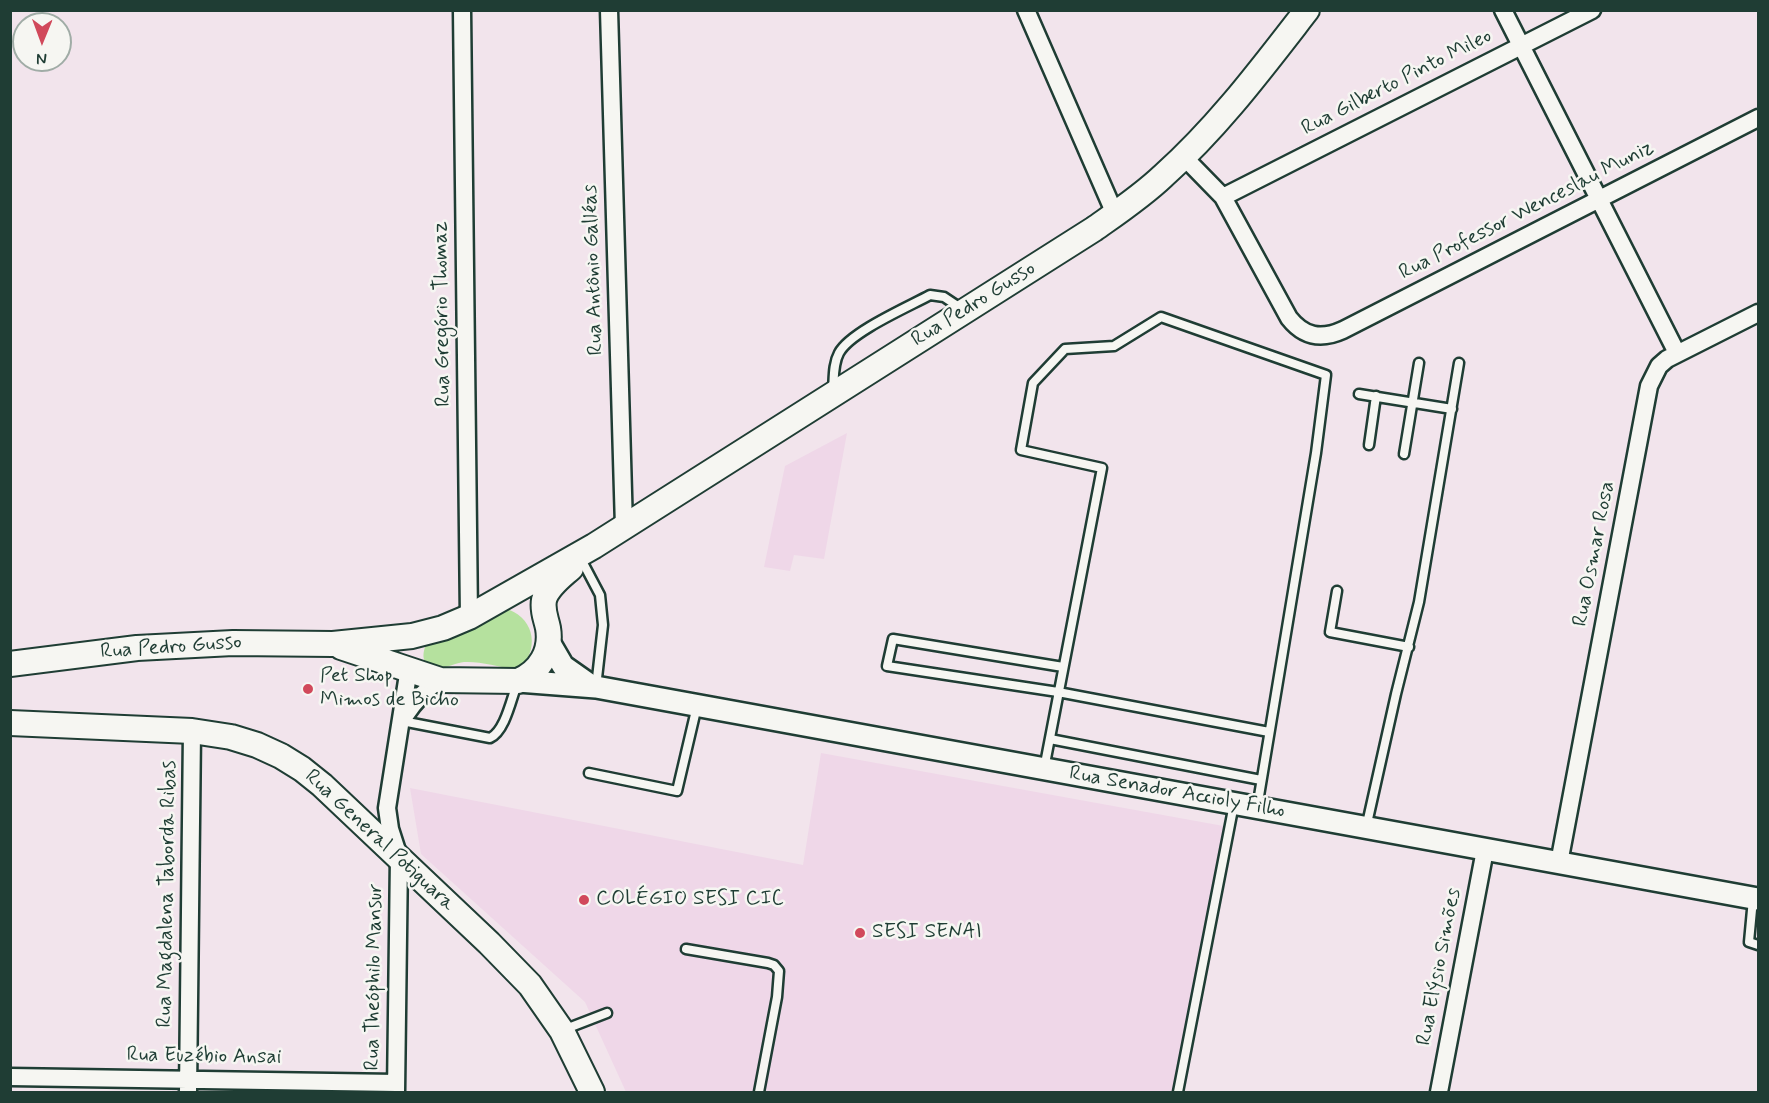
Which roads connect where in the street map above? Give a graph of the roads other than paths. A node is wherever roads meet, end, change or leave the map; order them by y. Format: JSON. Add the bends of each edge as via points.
{"nodes":[{"id":1,"x":462,"y":10,"type":"edge"},
{"id":2,"x":609,"y":10,"type":"edge"},
{"id":3,"x":1026,"y":10,"type":"edge"},
{"id":4,"x":1307,"y":10,"type":"edge"},
{"id":5,"x":1503,"y":10,"type":"edge"},
{"id":6,"x":1592,"y":10,"type":"edge"},
{"id":7,"x":1521,"y":46,"type":"junction"},
{"id":8,"x":1758,"y":118,"type":"edge"},
{"id":9,"x":1184,"y":156,"type":"junction"},
{"id":10,"x":1223,"y":197,"type":"junction"},
{"id":11,"x":1599,"y":199,"type":"junction"},
{"id":12,"x":1114,"y":214,"type":"junction"},
{"id":13,"x":965,"y":310,"type":"junction"},
{"id":14,"x":1758,"y":313,"type":"edge"},
{"id":15,"x":1677,"y":353,"type":"junction"},
{"id":16,"x":1419,"y":363,"type":"dead end"},
{"id":17,"x":1459,"y":363,"type":"dead end"},
{"id":18,"x":833,"y":394,"type":"junction"},
{"id":19,"x":1359,"y":394,"type":"dead end"},
{"id":20,"x":1376,"y":396,"type":"junction"},
{"id":21,"x":1412,"y":403,"type":"junction"},
{"id":22,"x":1452,"y":409,"type":"junction"},
{"id":23,"x":1369,"y":445,"type":"dead end"},
{"id":24,"x":1404,"y":454,"type":"dead end"},
{"id":25,"x":624,"y":527,"type":"junction"},
{"id":26,"x":588,"y":552,"type":"junction"},
{"id":27,"x":1337,"y":591,"type":"dead end"},
{"id":28,"x":513,"y":592,"type":"junction"},
{"id":29,"x":469,"y":617,"type":"junction"},
{"id":30,"x":544,"y":617,"type":"junction"},
{"id":31,"x":412,"y":636,"type":"junction"},
{"id":32,"x":549,"y":642,"type":"junction"},
{"id":33,"x":333,"y":644,"type":"junction"},
{"id":34,"x":1409,"y":647,"type":"junction"},
{"id":35,"x":10,"y":664,"type":"edge"},
{"id":36,"x":1063,"y":667,"type":"junction"},
{"id":37,"x":409,"y":668,"type":"junction"},
{"id":38,"x":440,"y":680,"type":"junction"},
{"id":39,"x":518,"y":681,"type":"junction"},
{"id":40,"x":596,"y":687,"type":"junction"},
{"id":41,"x":1058,"y":693,"type":"junction"},
{"id":42,"x":697,"y":706,"type":"junction"},
{"id":43,"x":402,"y":721,"type":"junction"},
{"id":44,"x":10,"y":723,"type":"edge"},
{"id":45,"x":192,"y":731,"type":"junction"},
{"id":46,"x":1269,"y":732,"type":"junction"},
{"id":47,"x":1050,"y":739,"type":"junction"},
{"id":48,"x":1044,"y":769,"type":"junction"},
{"id":49,"x":589,"y":773,"type":"dead end"},
{"id":50,"x":1262,"y":780,"type":"junction"},
{"id":51,"x":1235,"y":804,"type":"junction"},
{"id":52,"x":1257,"y":808,"type":"junction"},
{"id":53,"x":1366,"y":828,"type":"junction"},
{"id":54,"x":1485,"y":850,"type":"junction"},
{"id":55,"x":399,"y":857,"type":"junction"},
{"id":56,"x":1559,"y":863,"type":"junction"},
{"id":57,"x":1756,"y":899,"type":"edge"},
{"id":58,"x":1758,"y":945,"type":"edge"},
{"id":59,"x":686,"y":949,"type":"dead end"},
{"id":60,"x":608,"y":1013,"type":"dead end"},
{"id":61,"x":562,"y":1031,"type":"junction"},
{"id":62,"x":10,"y":1077,"type":"edge"},
{"id":63,"x":188,"y":1086,"type":"edge"},
{"id":64,"x":396,"y":1088,"type":"edge"},
{"id":65,"x":592,"y":1092,"type":"edge"},
{"id":66,"x":759,"y":1092,"type":"edge"},
{"id":67,"x":1178,"y":1092,"type":"edge"},
{"id":68,"x":1439,"y":1092,"type":"edge"}],
"edges":[{"from":1,"to":29,"type":"street","name":"Rua Gregório Thomaz"},
{"from":2,"to":25,"type":"street","name":"Rua Antônio Galléas"},
{"from":3,"to":12,"type":"street"},
{"from":4,"to":9,"type":"main road","name":"Rua Pedro Gusso","via":[[1243,91]]},
{"from":5,"to":7,"type":"street"},
{"from":6,"to":7,"type":"street","name":"Rua Gilberto Pinto Mileo"},
{"from":7,"to":10,"type":"street","name":"Rua Gilberto Pinto Mileo"},
{"from":7,"to":11,"type":"street"},
{"from":8,"to":11,"type":"street","name":"Rua Professor Wenceslau Muniz"},
{"from":9,"to":10,"type":"street"},
{"from":9,"to":12,"type":"main road","name":"Rua Pedro Gusso"},
{"from":10,"to":11,"type":"street","name":"Rua Professor Wenceslau Muniz","via":[[1289,318],[1313,336],[1334,334]]},
{"from":11,"to":15,"type":"street"},
{"from":12,"to":13,"type":"main road","name":"Rua Pedro Gusso"},
{"from":13,"to":18,"type":"main road","name":"Rua Pedro Gusso"},
{"from":13,"to":18,"type":"lane","via":[[944,297],[930,295],[854,337],[837,358]]},
{"from":14,"to":15,"type":"street","name":"Rua Osmar Rosa"},
{"from":15,"to":56,"type":"street","name":"Rua Osmar Rosa","via":[[1659,366],[1649,386]]},
{"from":16,"to":21,"type":"lane"},
{"from":17,"to":22,"type":"lane"},
{"from":18,"to":25,"type":"main road","name":"Rua Pedro Gusso"},
{"from":19,"to":20,"type":"lane"},
{"from":20,"to":21,"type":"lane"},
{"from":20,"to":23,"type":"lane"},
{"from":21,"to":22,"type":"lane"},
{"from":21,"to":24,"type":"lane"},
{"from":22,"to":34,"type":"lane"},
{"from":25,"to":26,"type":"main road","name":"Rua Pedro Gusso"},
{"from":26,"to":28,"type":"main road","name":"Rua Pedro Gusso"},
{"from":26,"to":30,"type":"main road","name":"Rua Pedro Gusso","via":[[546,593]]},
{"from":26,"to":40,"type":"lane","via":[[600,595],[603,625]]},
{"from":27,"to":34,"type":"lane","via":[[1330,632]]},
{"from":28,"to":29,"type":"main road","name":"Rua Pedro Gusso"},
{"from":28,"to":30,"type":"main road","via":[[531,599]]},
{"from":29,"to":31,"type":"main road","name":"Rua Pedro Gusso"},
{"from":30,"to":32,"type":"main road","name":"Rua Pedro Gusso"},
{"from":31,"to":33,"type":"main road","name":"Rua Pedro Gusso"},
{"from":31,"to":37,"type":"main road","via":[[404,651]]},
{"from":32,"to":39,"type":"main road","via":[[541,663]]},
{"from":32,"to":40,"type":"street","name":"Rua Senador Accioly Filho","via":[[563,666]]},
{"from":33,"to":35,"type":"main road","name":"Rua Pedro Gusso","via":[[172,646]]},
{"from":33,"to":37,"type":"main road","name":"Rua Pedro Gusso"},
{"from":34,"to":53,"type":"lane"},
{"from":36,"to":41,"type":"lane"},
{"from":36,"to":41,"type":"lane","via":[[892,639],[887,666]]},
{"from":36,"to":46,"type":"lane","via":[[1102,468],[1021,450],[1033,382],[1065,349],[1114,346],[1161,316],[1326,375]]},
{"from":37,"to":38,"type":"main road","name":"Rua Pedro Gusso"},
{"from":37,"to":43,"type":"street","name":"Rua Theóphilo Mansur"},
{"from":38,"to":39,"type":"main road","name":"Rua Pedro Gusso"},
{"from":38,"to":43,"type":"street","name":"Rua Theóphilo Mansur","via":[[417,698]]},
{"from":39,"to":40,"type":"street","name":"Rua Senador Accioly Filho"},
{"from":39,"to":43,"type":"lane","via":[[503,725],[498,735],[490,738]]},
{"from":40,"to":42,"type":"street","name":"Rua Senador Accioly Filho"},
{"from":41,"to":46,"type":"lane"},
{"from":41,"to":47,"type":"lane"},
{"from":42,"to":48,"type":"street","name":"Rua Senador Accioly Filho"},
{"from":42,"to":49,"type":"lane","via":[[677,791]]},
{"from":43,"to":55,"type":"street","name":"Rua Theóphilo Mansur","via":[[387,808]]},
{"from":44,"to":45,"type":"main road","name":"Rua General Potiguara"},
{"from":45,"to":55,"type":"main road","name":"Rua General Potiguara","via":[[231,737],[281,756],[322,785]]},
{"from":45,"to":63,"type":"street","name":"Rua Magdalena Taborda Ribas"},
{"from":46,"to":50,"type":"lane"},
{"from":47,"to":48,"type":"lane"},
{"from":47,"to":50,"type":"lane"},
{"from":48,"to":51,"type":"street","name":"Rua Senador Accioly Filho"},
{"from":50,"to":52,"type":"lane"},
{"from":51,"to":52,"type":"street","name":"Rua Senador Accioly Filho"},
{"from":51,"to":67,"type":"lane"},
{"from":52,"to":53,"type":"street","name":"Rua Senador Accioly Filho"},
{"from":53,"to":54,"type":"street","name":"Rua Senador Accioly Filho"},
{"from":54,"to":56,"type":"street","name":"Rua Senador Accioly Filho"},
{"from":54,"to":68,"type":"street","name":"Rua Elýsio Simões"},
{"from":55,"to":61,"type":"main road","name":"Rua General Potiguara","via":[[530,985]]},
{"from":55,"to":64,"type":"street","name":"Rua Theóphilo Mansur"},
{"from":56,"to":57,"type":"street","name":"Rua Senador Accioly Filho"},
{"from":57,"to":58,"type":"lane","via":[[1749,942]]},
{"from":59,"to":66,"type":"lane","via":[[774,965],[778,971],[777,997]]},
{"from":60,"to":61,"type":"lane"},
{"from":61,"to":65,"type":"main road","name":"Rua General Potiguara"},
{"from":62,"to":63,"type":"street","name":"Rua Euzébio Ansai"},
{"from":63,"to":64,"type":"street","name":"Rua Euzébio Ansai"}]}
